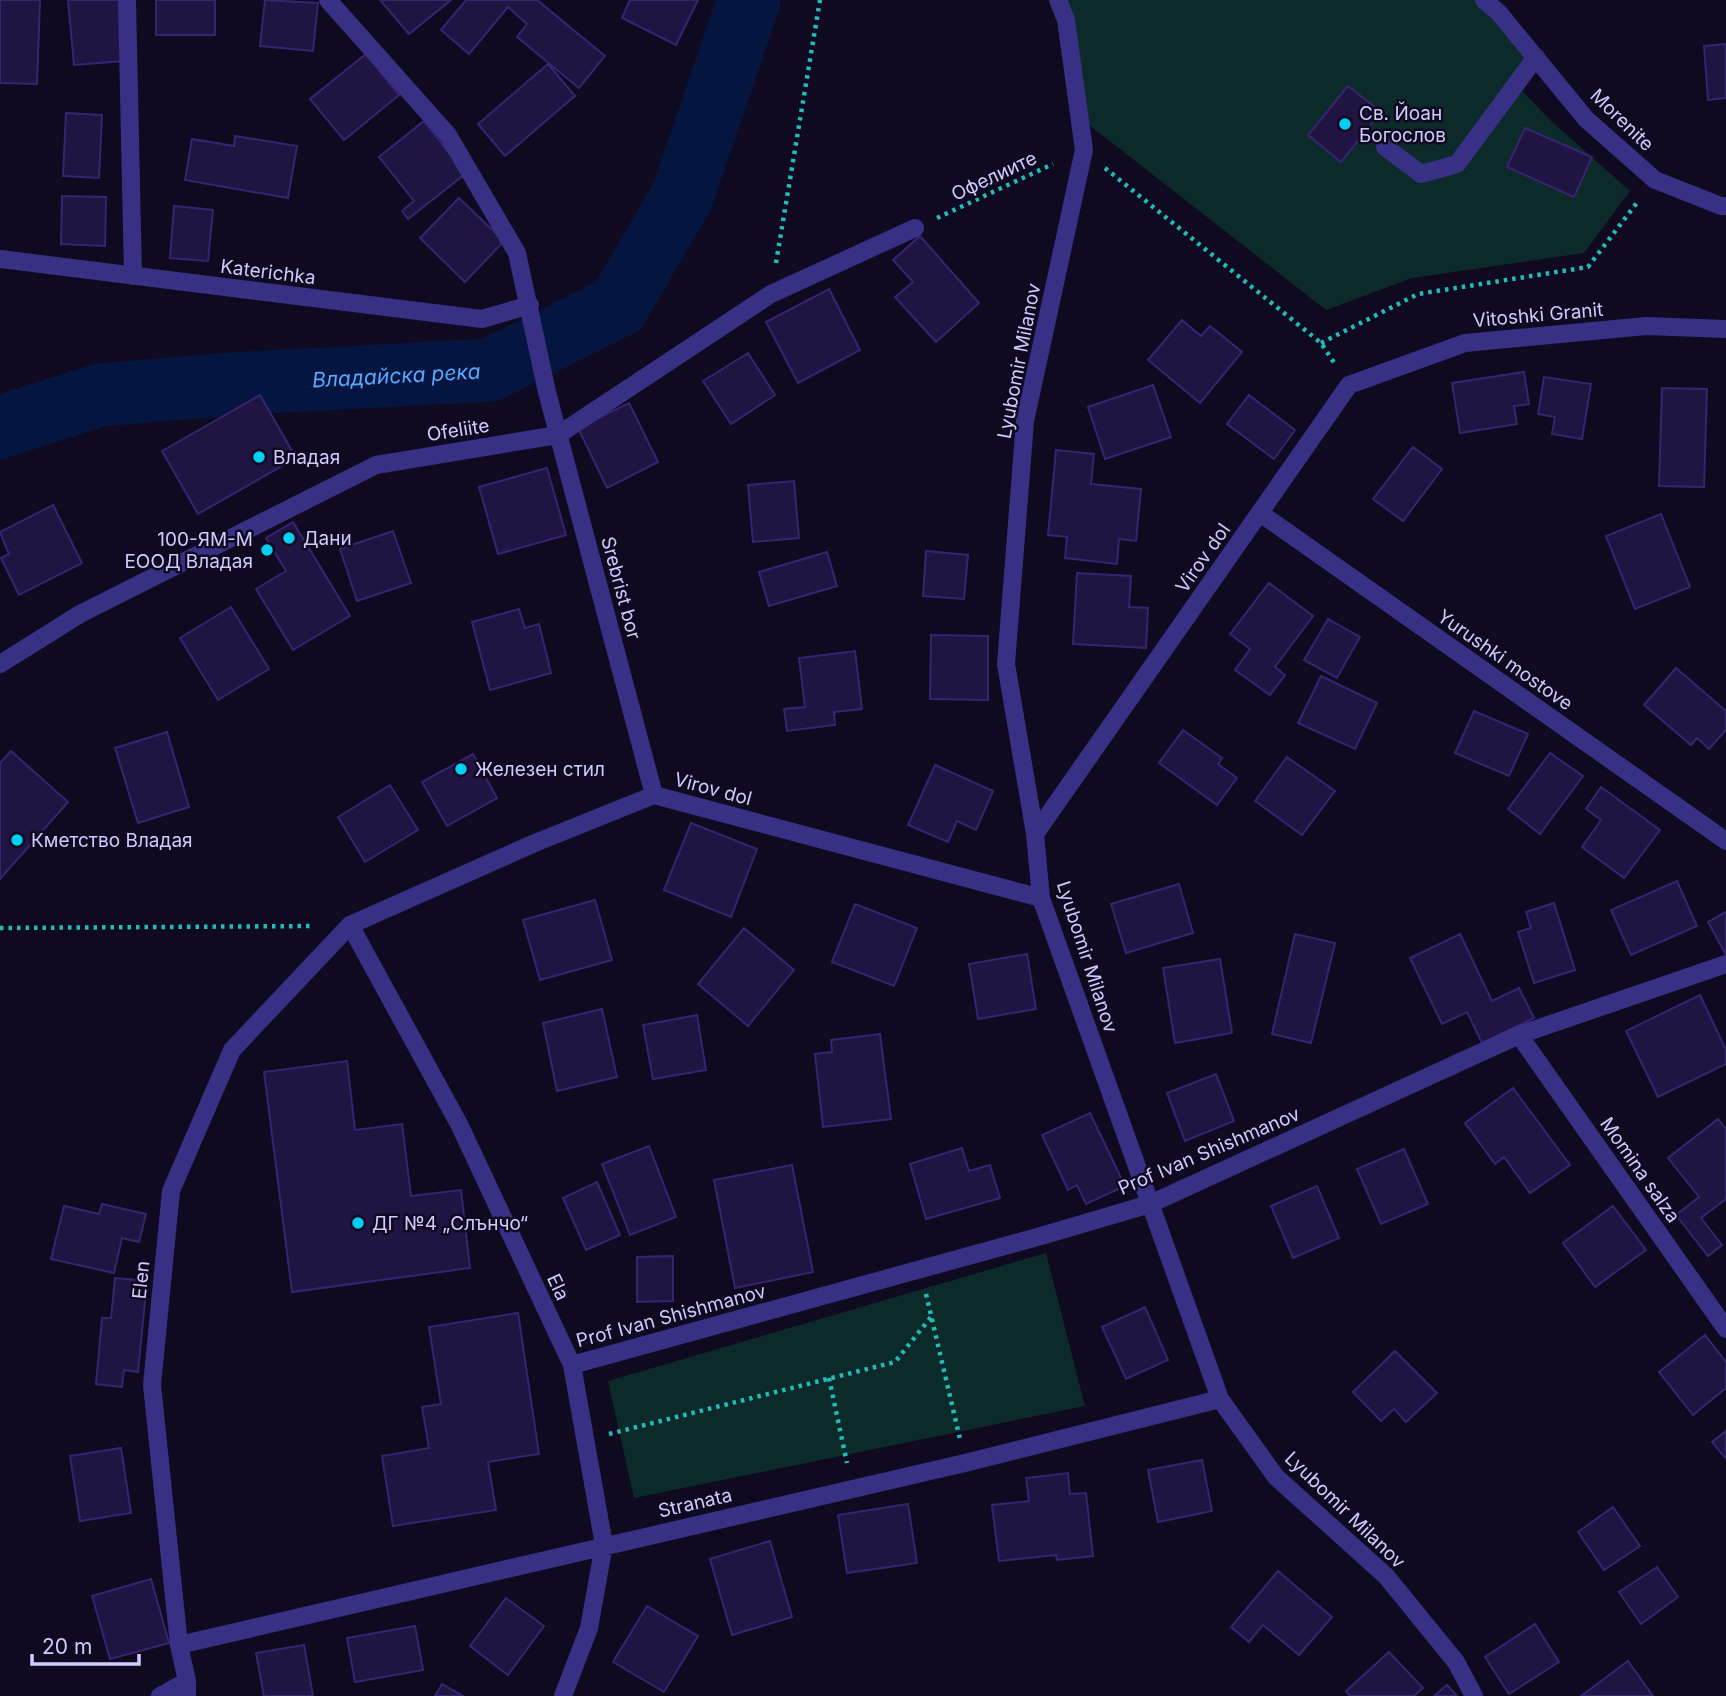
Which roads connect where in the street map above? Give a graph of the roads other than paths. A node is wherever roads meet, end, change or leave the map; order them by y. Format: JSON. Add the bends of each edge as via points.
{"nodes":[{"id":1,"x":127,"y":0,"type":"edge"},
{"id":2,"x":328,"y":0,"type":"edge"},
{"id":3,"x":1058,"y":0,"type":"edge"},
{"id":4,"x":1484,"y":0,"type":"edge"},
{"id":5,"x":1536,"y":57,"type":"junction"},
{"id":6,"x":1385,"y":147,"type":"dead end"},
{"id":7,"x":1726,"y":206,"type":"edge"},
{"id":8,"x":915,"y":228,"type":"road end"},
{"id":9,"x":0,"y":258,"type":"edge"},
{"id":10,"x":133,"y":276,"type":"junction"},
{"id":11,"x":530,"y":305,"type":"junction"},
{"id":12,"x":1726,"y":329,"type":"edge"},
{"id":13,"x":558,"y":435,"type":"junction"},
{"id":14,"x":1261,"y":513,"type":"junction"},
{"id":15,"x":0,"y":664,"type":"edge"},
{"id":16,"x":653,"y":794,"type":"junction"},
{"id":17,"x":1035,"y":834,"type":"junction"},
{"id":18,"x":1726,"y":841,"type":"edge"},
{"id":19,"x":1041,"y":898,"type":"junction"},
{"id":20,"x":350,"y":925,"type":"junction"},
{"id":21,"x":1726,"y":964,"type":"edge"},
{"id":22,"x":1520,"y":1035,"type":"junction"},
{"id":23,"x":1150,"y":1204,"type":"junction"},
{"id":24,"x":1726,"y":1329,"type":"edge"},
{"id":25,"x":572,"y":1365,"type":"junction"},
{"id":26,"x":1220,"y":1399,"type":"junction"},
{"id":27,"x":604,"y":1545,"type":"junction"},
{"id":28,"x":179,"y":1645,"type":"junction"},
{"id":29,"x":187,"y":1688,"type":"edge"},
{"id":30,"x":160,"y":1696,"type":"edge"},
{"id":31,"x":563,"y":1696,"type":"edge"},
{"id":32,"x":1474,"y":1696,"type":"edge"}],
"edges":[{"from":1,"to":10,"type":"street"},
{"from":2,"to":11,"type":"street","via":[[447,135],[517,253]]},
{"from":3,"to":17,"type":"street","name":"Lyubomir Milanov","via":[[1066,20],[1084,150],[1025,421],[1006,664]]},
{"from":4,"to":5,"type":"street","name":"Morenite"},
{"from":5,"to":6,"type":"street","via":[[1457,164],[1421,174]]},
{"from":5,"to":7,"type":"street","name":"Morenite","via":[[1586,120],[1655,180]]},
{"from":8,"to":13,"type":"street","name":"Ofeliite","via":[[771,295]]},
{"from":9,"to":10,"type":"street","name":"Katerichka"},
{"from":10,"to":11,"type":"street","name":"Katerichka","via":[[482,319]]},
{"from":11,"to":13,"type":"street","name":"Srebrist bor"},
{"from":12,"to":14,"type":"street","name":"Vitoshki Granit","via":[[1646,326],[1465,343],[1349,385]]},
{"from":13,"to":15,"type":"street","name":"Ofeliite","via":[[376,465],[80,614]]},
{"from":13,"to":16,"type":"street","name":"Srebrist bor"},
{"from":14,"to":17,"type":"street","name":"Virov dol"},
{"from":14,"to":18,"type":"street","name":"Yurushki mostove"},
{"from":16,"to":19,"type":"street","name":"Virov dol"},
{"from":16,"to":20,"type":"street","name":"Virov dol"},
{"from":17,"to":19,"type":"street","name":"Lyubomir Milanov"},
{"from":19,"to":23,"type":"street","name":"Lyubomir Milanov"},
{"from":20,"to":25,"type":"street","name":"Ela","via":[[459,1124]]},
{"from":20,"to":28,"type":"street","name":"Elen","via":[[232,1050],[171,1191],[152,1385]]},
{"from":21,"to":22,"type":"street","name":"Prof Ivan Shishmanov"},
{"from":22,"to":23,"type":"street","name":"Prof Ivan Shishmanov"},
{"from":22,"to":24,"type":"street","name":"Momina salza"},
{"from":23,"to":25,"type":"street","name":"Prof Ivan Shishmanov"},
{"from":23,"to":26,"type":"street","name":"Lyubomir Milanov"},
{"from":25,"to":27,"type":"street","name":"Ela"},
{"from":26,"to":27,"type":"street","name":"Stranata"},
{"from":26,"to":32,"type":"street","name":"Lyubomir Milanov","via":[[1276,1477],[1386,1576],[1456,1662]]},
{"from":27,"to":28,"type":"street","name":"Stranata"},
{"from":27,"to":31,"type":"street","name":"Ela","via":[[589,1629]]},
{"from":28,"to":29,"type":"street","name":"Elen"},
{"from":29,"to":30,"type":"street"}]}
